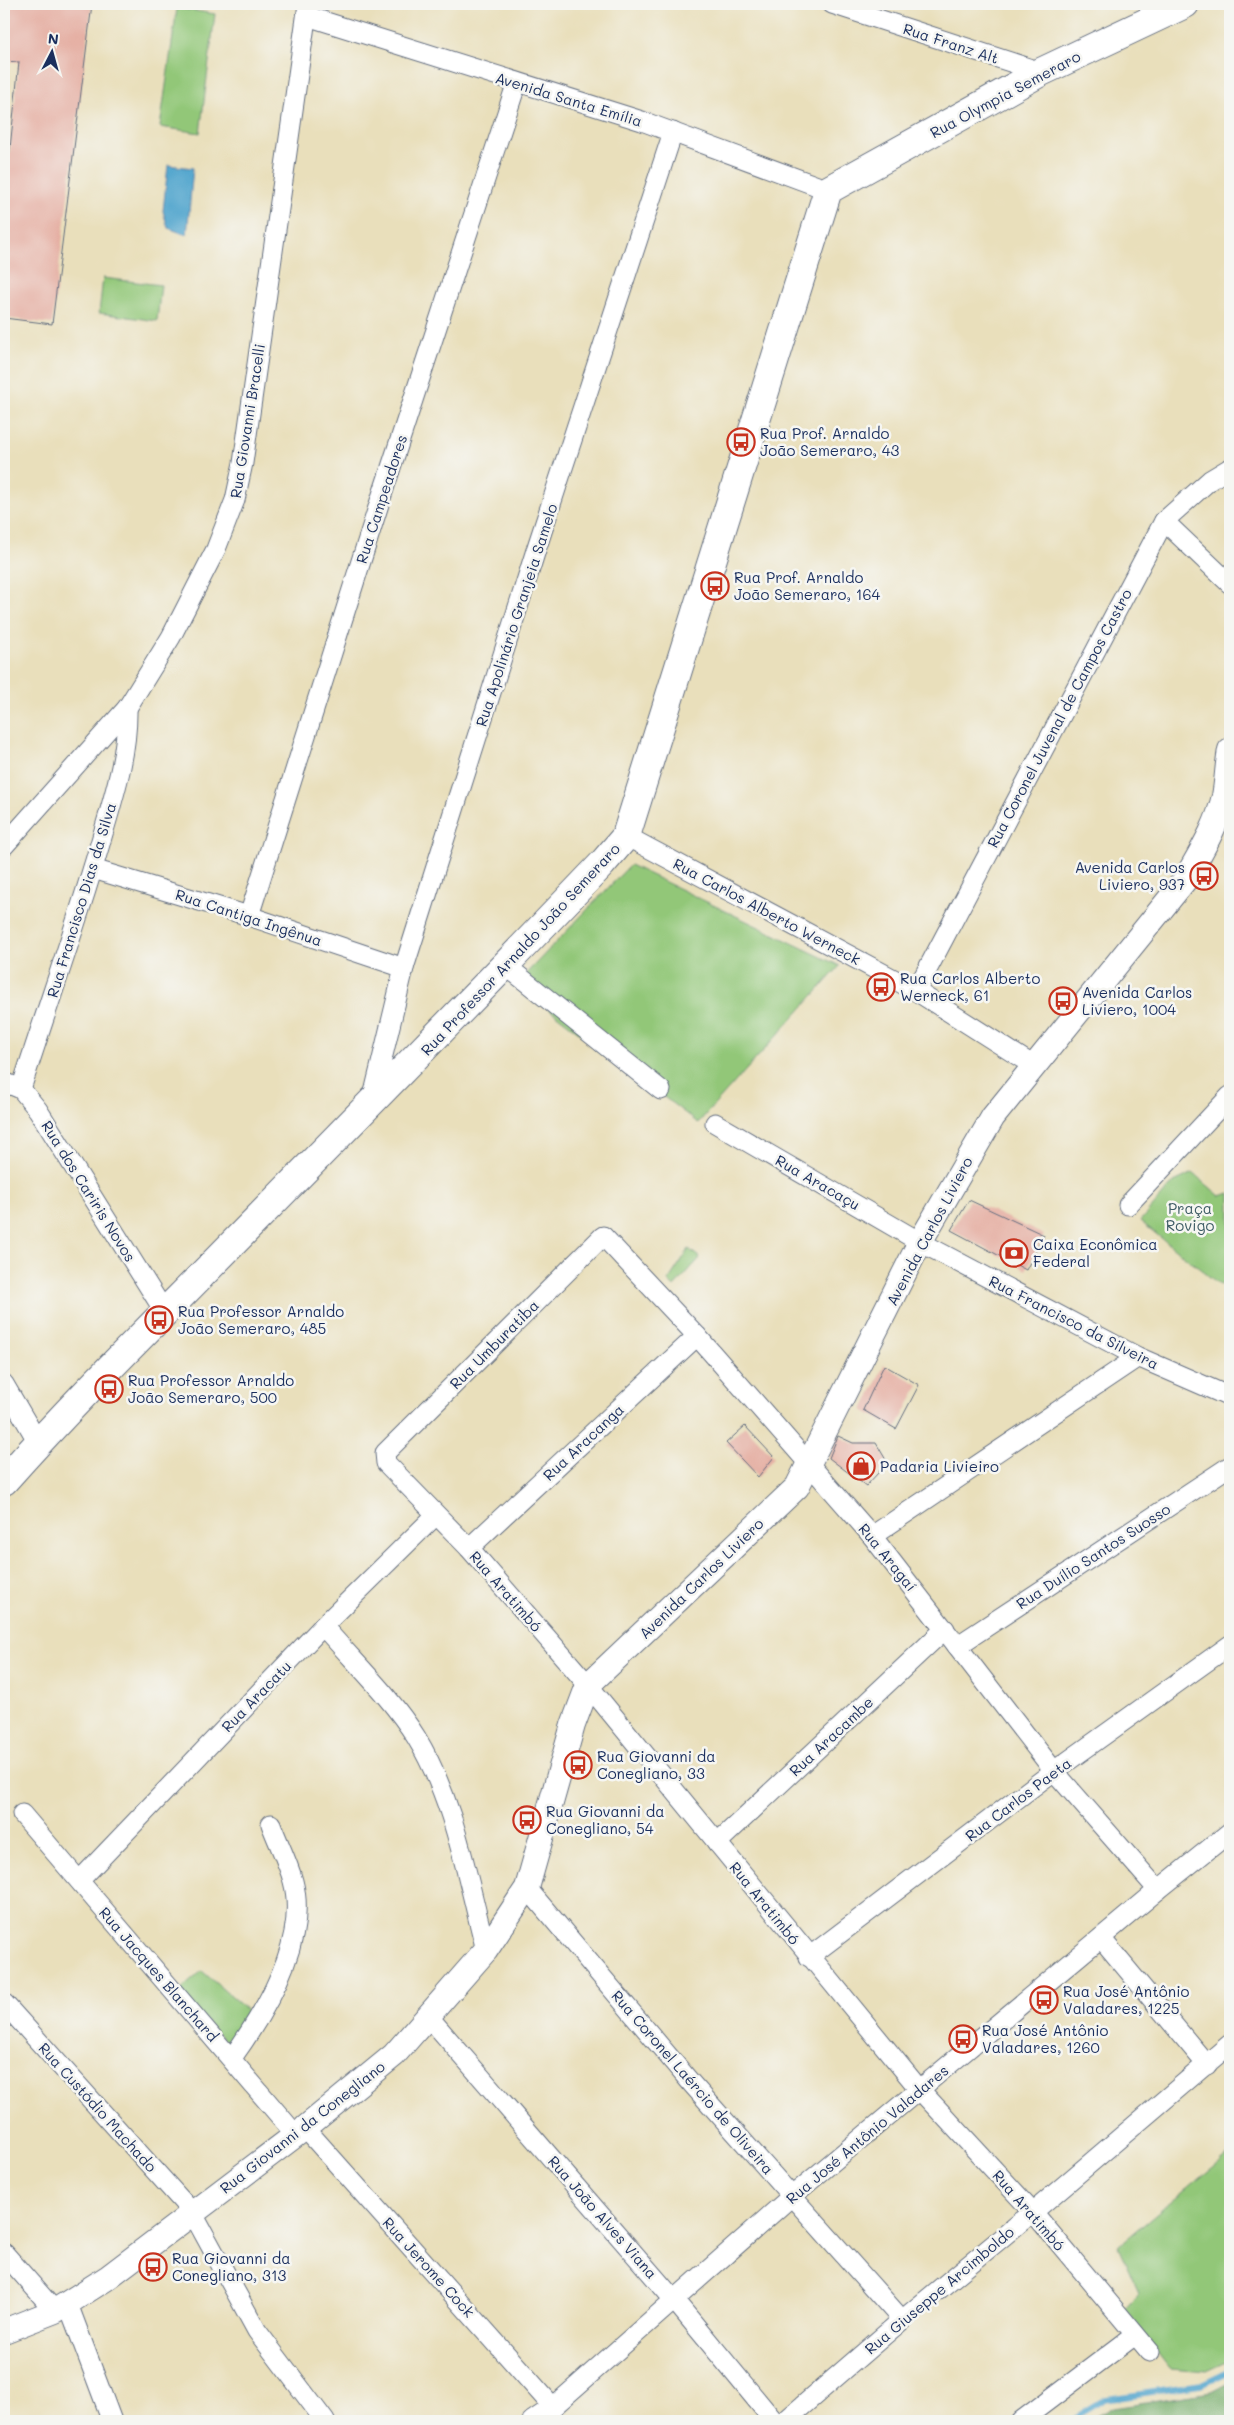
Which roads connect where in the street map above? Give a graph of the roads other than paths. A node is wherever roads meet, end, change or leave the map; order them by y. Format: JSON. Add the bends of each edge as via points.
{"nodes":[{"id":1,"x":832,"y":4,"type":"edge"},
{"id":2,"x":1185,"y":4,"type":"edge"},
{"id":3,"x":308,"y":10,"type":"edge"},
{"id":4,"x":1041,"y":72,"type":"junction"},
{"id":5,"x":517,"y":82,"type":"junction"},
{"id":6,"x":673,"y":132,"type":"junction"},
{"id":7,"x":828,"y":190,"type":"junction"},
{"id":8,"x":1230,"y":468,"type":"edge"},
{"id":9,"x":1164,"y":521,"type":"junction"},
{"id":10,"x":1230,"y":584,"type":"edge"},
{"id":11,"x":127,"y":708,"type":"junction"},
{"id":12,"x":1229,"y":758,"type":"edge"},
{"id":13,"x":1227,"y":796,"type":"edge"},
{"id":14,"x":626,"y":836,"type":"junction"},
{"id":15,"x":4,"y":846,"type":"edge"},
{"id":16,"x":93,"y":869,"type":"junction"},
{"id":17,"x":249,"y":916,"type":"junction"},
{"id":18,"x":505,"y":965,"type":"junction"},
{"id":19,"x":404,"y":968,"type":"junction"},
{"id":20,"x":916,"y":991,"type":"junction"},
{"id":21,"x":1034,"y":1066,"type":"junction"},
{"id":22,"x":12,"y":1085,"type":"edge"},
{"id":23,"x":661,"y":1090,"type":"dead end"},
{"id":24,"x":1230,"y":1096,"type":"edge"},
{"id":25,"x":372,"y":1102,"type":"junction"},
{"id":26,"x":715,"y":1123,"type":"dead end"},
{"id":27,"x":1128,"y":1205,"type":"dead end"},
{"id":28,"x":603,"y":1236,"type":"joint"},
{"id":29,"x":920,"y":1242,"type":"junction"},
{"id":30,"x":164,"y":1311,"type":"junction"},
{"id":31,"x":697,"y":1336,"type":"junction"},
{"id":32,"x":1138,"y":1357,"type":"junction"},
{"id":33,"x":4,"y":1384,"type":"edge"},
{"id":34,"x":1230,"y":1397,"type":"edge"},
{"id":35,"x":38,"y":1442,"type":"junction"},
{"id":36,"x":385,"y":1452,"type":"joint"},
{"id":37,"x":810,"y":1465,"type":"junction"},
{"id":38,"x":1230,"y":1466,"type":"edge"},
{"id":39,"x":4,"y":1481,"type":"edge"},
{"id":40,"x":436,"y":1515,"type":"junction"},
{"id":41,"x":872,"y":1536,"type":"junction"},
{"id":42,"x":469,"y":1548,"type":"junction"},
{"id":43,"x":323,"y":1626,"type":"junction"},
{"id":44,"x":945,"y":1629,"type":"junction"},
{"id":45,"x":1230,"y":1645,"type":"edge"},
{"id":46,"x":957,"y":1646,"type":"junction"},
{"id":47,"x":588,"y":1685,"type":"junction"},
{"id":48,"x":1054,"y":1771,"type":"junction"},
{"id":49,"x":22,"y":1814,"type":"dead end"},
{"id":50,"x":271,"y":1824,"type":"dead end"},
{"id":51,"x":1230,"y":1832,"type":"edge"},
{"id":52,"x":716,"y":1843,"type":"junction"},
{"id":53,"x":80,"y":1880,"type":"junction"},
{"id":54,"x":527,"y":1888,"type":"junction"},
{"id":55,"x":1158,"y":1890,"type":"junction"},
{"id":56,"x":1100,"y":1938,"type":"junction"},
{"id":57,"x":486,"y":1950,"type":"junction"},
{"id":58,"x":809,"y":1957,"type":"junction"},
{"id":59,"x":4,"y":2003,"type":"edge"},
{"id":60,"x":428,"y":2016,"type":"junction"},
{"id":61,"x":1230,"y":2044,"type":"edge"},
{"id":62,"x":232,"y":2058,"type":"junction"},
{"id":63,"x":1207,"y":2065,"type":"junction"},
{"id":64,"x":920,"y":2090,"type":"junction"},
{"id":65,"x":300,"y":2131,"type":"junction"},
{"id":66,"x":792,"y":2196,"type":"junction"},
{"id":67,"x":192,"y":2212,"type":"junction"},
{"id":68,"x":1033,"y":2212,"type":"junction"},
{"id":69,"x":4,"y":2253,"type":"edge"},
{"id":70,"x":675,"y":2301,"type":"junction"},
{"id":71,"x":62,"y":2307,"type":"junction"},
{"id":72,"x":902,"y":2320,"type":"junction"},
{"id":73,"x":4,"y":2331,"type":"edge"},
{"id":74,"x":1135,"y":2335,"type":"junction"},
{"id":75,"x":1150,"y":2352,"type":"dead end"},
{"id":76,"x":553,"y":2407,"type":"junction"},
{"id":77,"x":112,"y":2421,"type":"edge"},
{"id":78,"x":325,"y":2421,"type":"edge"},
{"id":79,"x":532,"y":2421,"type":"edge"},
{"id":80,"x":774,"y":2421,"type":"edge"},
{"id":81,"x":785,"y":2421,"type":"edge"},
{"id":82,"x":1021,"y":2421,"type":"edge"}],
"edges":[{"from":1,"to":4,"type":"street","name":"Rua Franz Alt"},
{"from":2,"to":4,"type":"main road","name":"Rua Olympia Semeraro"},
{"from":3,"to":5,"type":"street","name":"Avenida Santa Emília"},
{"from":3,"to":11,"type":"street","name":"Rua Giovanni Bracelli","via":[[235,500],[216,548],[171,637]]},
{"from":4,"to":7,"type":"main road","name":"Rua Olympia Semeraro"},
{"from":5,"to":6,"type":"street","name":"Avenida Santa Emília"},
{"from":5,"to":17,"type":"street","name":"Rua Campeadores"},
{"from":6,"to":7,"type":"street","name":"Avenida Santa Emília"},
{"from":6,"to":19,"type":"street","name":"Rua Apolinário Granjeia Samelo"},
{"from":7,"to":14,"type":"main road","name":"Rua Professor Arnaldo João Semeraro"},
{"from":8,"to":9,"type":"street","name":"Rua Coronel Juvenal de Campos Castro","via":[[1210,480]]},
{"from":9,"to":10,"type":"street"},
{"from":9,"to":20,"type":"street","name":"Rua Coronel Juvenal de Campos Castro"},
{"from":11,"to":15,"type":"street","name":"Rua Giovanni Bracelli"},
{"from":11,"to":16,"type":"street","name":"Rua Francisco Dias da Silva","via":[[126,747]]},
{"from":12,"to":13,"type":"street","name":"Avenida Carlos Liviero"},
{"from":13,"to":21,"type":"street","name":"Avenida Carlos Liviero","via":[[1214,827],[1184,880]]},
{"from":14,"to":18,"type":"main road","name":"Rua Professor Arnaldo João Semeraro"},
{"from":14,"to":20,"type":"street","name":"Rua Carlos Alberto Werneck"},
{"from":16,"to":17,"type":"street","name":"Rua Cantiga Ingênua"},
{"from":16,"to":22,"type":"street","name":"Rua Francisco Dias da Silva"},
{"from":17,"to":19,"type":"street","name":"Rua Cantiga Ingênua"},
{"from":18,"to":23,"type":"street"},
{"from":18,"to":25,"type":"main road","name":"Rua Professor Arnaldo João Semeraro"},
{"from":19,"to":25,"type":"street","name":"Rua Apolinário Granjeia Samelo"},
{"from":20,"to":21,"type":"street","name":"Rua Carlos Alberto Werneck"},
{"from":21,"to":29,"type":"street","name":"Avenida Carlos Liviero","via":[[993,1117]]},
{"from":22,"to":30,"type":"street","name":"Rua dos Cariris Novos","via":[[38,1110]]},
{"from":24,"to":27,"type":"street"},
{"from":25,"to":30,"type":"main road","name":"Rua Professor Arnaldo João Semeraro"},
{"from":26,"to":29,"type":"street","name":"Rua Aracaçu"},
{"from":28,"to":31,"type":"street","name":"Rua Aragaí"},
{"from":28,"to":36,"type":"street","name":"Rua Umburatiba"},
{"from":29,"to":32,"type":"street","name":"Rua Francisco da Silveira"},
{"from":29,"to":37,"type":"street","name":"Avenida Carlos Liviero"},
{"from":30,"to":35,"type":"main road","name":"Rua Professor Arnaldo João Semeraro"},
{"from":31,"to":37,"type":"street","name":"Rua Aragaí"},
{"from":31,"to":42,"type":"street","name":"Rua Aracanga"},
{"from":32,"to":34,"type":"street","name":"Rua Francisco da Silveira"},
{"from":32,"to":41,"type":"street"},
{"from":33,"to":35,"type":"street"},
{"from":35,"to":39,"type":"main road","name":"Rua Professor Arnaldo João Semeraro"},
{"from":36,"to":40,"type":"street","name":"Rua Aratimbó","via":[[386,1463]]},
{"from":37,"to":41,"type":"street","name":"Rua Aragaí"},
{"from":37,"to":47,"type":"street","name":"Avenida Carlos Liviero","via":[[797,1488]]},
{"from":38,"to":46,"type":"street","name":"Rua Duílio Santos Suosso"},
{"from":40,"to":42,"type":"street","name":"Rua Aratimbó"},
{"from":40,"to":43,"type":"street","name":"Rua Aracatu"},
{"from":41,"to":44,"type":"street","name":"Rua Aragaí"},
{"from":42,"to":47,"type":"street","name":"Rua Aratimbó"},
{"from":43,"to":53,"type":"street","name":"Rua Aracatu"},
{"from":43,"to":57,"type":"street","via":[[383,1695],[420,1746],[442,1788]]},
{"from":44,"to":46,"type":"street","name":"Rua Aragaí"},
{"from":44,"to":52,"type":"street","name":"Rua Aracambe"},
{"from":45,"to":48,"type":"street","name":"Rua Carlos Paeta"},
{"from":46,"to":48,"type":"street","name":"Rua Aragaí"},
{"from":47,"to":52,"type":"street","name":"Rua Aratimbó"},
{"from":47,"to":54,"type":"street","name":"Rua Giovanni da Conegliano","via":[[573,1725]]},
{"from":48,"to":55,"type":"street","name":"Rua Aragaí"},
{"from":48,"to":58,"type":"street","name":"Rua Carlos Paeta"},
{"from":49,"to":53,"type":"street","name":"Rua Jacques Blanchard"},
{"from":50,"to":62,"type":"street","via":[[293,1882],[296,1931],[272,1991]]},
{"from":51,"to":55,"type":"street","name":"Rua José Antônio Valadares"},
{"from":52,"to":58,"type":"street","name":"Rua Aratimbó"},
{"from":53,"to":62,"type":"street","name":"Rua Jacques Blanchard","via":[[174,1994]]},
{"from":54,"to":57,"type":"street","name":"Rua Giovanni da Conegliano"},
{"from":54,"to":66,"type":"street","name":"Rua Coronel Laércio de Oliveira","via":[[692,2084]]},
{"from":55,"to":56,"type":"street","name":"Rua José Antônio Valadares"},
{"from":56,"to":63,"type":"street"},
{"from":56,"to":64,"type":"street","name":"Rua José Antônio Valadares"},
{"from":57,"to":60,"type":"street","name":"Rua Giovanni da Conegliano"},
{"from":58,"to":64,"type":"street","name":"Rua Aratimbó"},
{"from":59,"to":67,"type":"street","name":"Rua Custódio Machado"},
{"from":60,"to":65,"type":"street","name":"Rua Giovanni da Conegliano","via":[[394,2055]]},
{"from":60,"to":70,"type":"street","name":"Rua João Alves Viana"},
{"from":61,"to":63,"type":"street","name":"Rua Giuseppe Arcimboldo"},
{"from":62,"to":65,"type":"street","name":"Rua Jacques Blanchard"},
{"from":63,"to":68,"type":"street","name":"Rua Giuseppe Arcimboldo"},
{"from":64,"to":66,"type":"street","name":"Rua José Antônio Valadares"},
{"from":64,"to":68,"type":"street","name":"Rua Aratimbó"},
{"from":65,"to":67,"type":"street","name":"Rua Giovanni da Conegliano"},
{"from":65,"to":76,"type":"street","name":"Rua Jerome Cock"},
{"from":66,"to":70,"type":"street","name":"Rua José Antônio Valadares"},
{"from":66,"to":72,"type":"street","name":"Rua Coronel Laércio de Oliveira"},
{"from":67,"to":71,"type":"street","name":"Rua Giovanni da Conegliano","via":[[107,2278]]},
{"from":67,"to":78,"type":"street","name":"Rua Custódio Machado","via":[[257,2331]]},
{"from":68,"to":72,"type":"street","name":"Rua Giuseppe Arcimboldo"},
{"from":68,"to":74,"type":"street","name":"Rua Aratimbó"},
{"from":69,"to":71,"type":"street"},
{"from":70,"to":76,"type":"street","name":"Rua José Antônio Valadares"},
{"from":70,"to":80,"type":"street","name":"Rua João Alves Viana"},
{"from":71,"to":73,"type":"street","name":"Rua Giovanni da Conegliano"},
{"from":71,"to":77,"type":"street"},
{"from":72,"to":81,"type":"street","name":"Rua Giuseppe Arcimboldo"},
{"from":74,"to":75,"type":"street","name":"Rua Aratimbó"},
{"from":74,"to":82,"type":"street"},
{"from":76,"to":79,"type":"street","name":"Rua José Antônio Valadares"}]}
